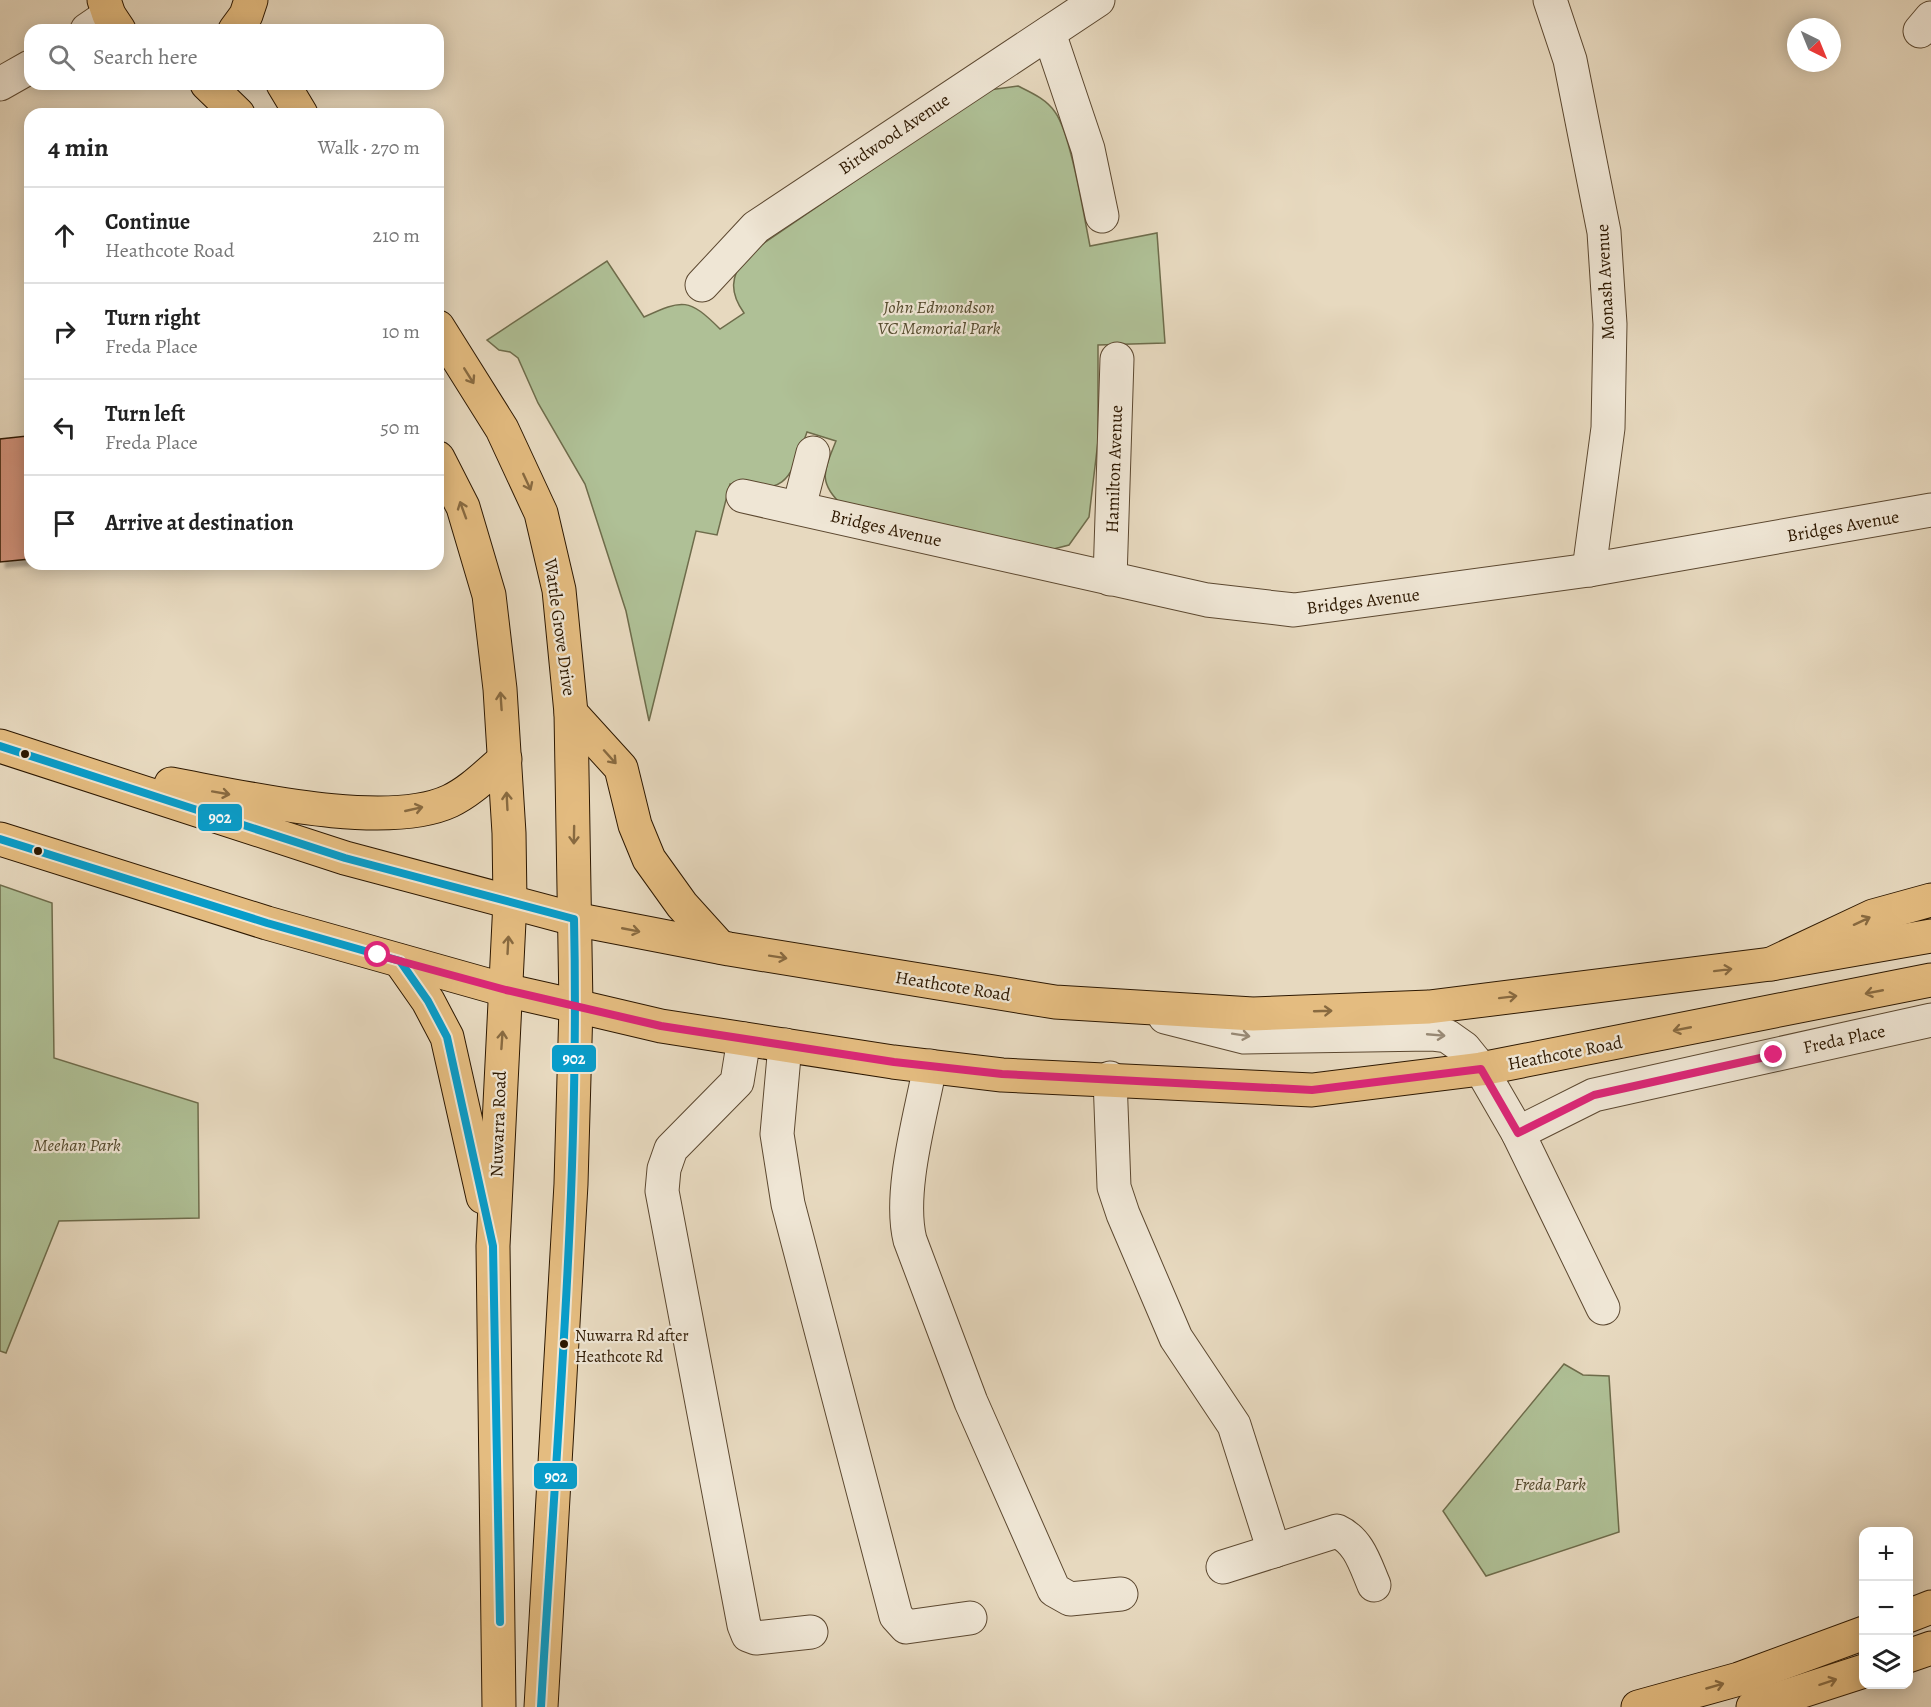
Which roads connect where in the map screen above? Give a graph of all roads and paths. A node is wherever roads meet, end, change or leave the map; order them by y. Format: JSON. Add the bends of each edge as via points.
{"nodes":[{"id":1,"x":251,"y":0,"type":"edge"},
{"id":2,"x":1098,"y":0,"type":"edge"},
{"id":3,"x":1550,"y":0,"type":"edge"},
{"id":4,"x":239,"y":24,"type":"edge"},
{"id":5,"x":261,"y":24,"type":"edge"},
{"id":6,"x":1049,"y":33,"type":"junction"},
{"id":7,"x":24,"y":70,"type":"edge"},
{"id":8,"x":0,"y":84,"type":"edge"},
{"id":9,"x":213,"y":90,"type":"edge"},
{"id":10,"x":287,"y":90,"type":"edge"},
{"id":11,"x":232,"y":108,"type":"edge"},
{"id":12,"x":297,"y":108,"type":"edge"},
{"id":13,"x":1102,"y":216,"type":"dead end"},
{"id":14,"x":702,"y":285,"type":"dead end"},
{"id":15,"x":444,"y":337,"type":"edge"},
{"id":16,"x":1118,"y":359,"type":"dead end"},
{"id":17,"x":813,"y":453,"type":"dead end"},
{"id":18,"x":444,"y":470,"type":"edge"},
{"id":19,"x":743,"y":496,"type":"dead end"},
{"id":20,"x":800,"y":507,"type":"junction"},
{"id":21,"x":1931,"y":510,"type":"edge"},
{"id":22,"x":1589,"y":570,"type":"junction"},
{"id":23,"x":1110,"y":579,"type":"junction"},
{"id":24,"x":571,"y":713,"type":"junction"},
{"id":25,"x":0,"y":746,"type":"edge"},
{"id":26,"x":505,"y":759,"type":"junction"},
{"id":27,"x":39,"y":760,"type":"junction"},
{"id":28,"x":0,"y":839,"type":"edge"},
{"id":29,"x":1931,"y":900,"type":"edge"},
{"id":30,"x":510,"y":901,"type":"junction"},
{"id":31,"x":574,"y":919,"type":"junction"},
{"id":32,"x":1931,"y":936,"type":"edge"},
{"id":33,"x":720,"y":947,"type":"junction"},
{"id":34,"x":400,"y":961,"type":"junction"},
{"id":35,"x":1772,"y":964,"type":"junction"},
{"id":36,"x":1931,"y":981,"type":"edge"},
{"id":37,"x":506,"y":990,"type":"junction"},
{"id":38,"x":576,"y":1006,"type":"junction"},
{"id":39,"x":1123,"y":1006,"type":"junction"},
{"id":40,"x":1931,"y":1020,"type":"edge"},
{"id":41,"x":744,"y":1039,"type":"junction"},
{"id":42,"x":785,"y":1045,"type":"junction"},
{"id":43,"x":930,"y":1066,"type":"junction"},
{"id":44,"x":1481,"y":1069,"type":"junction"},
{"id":45,"x":1110,"y":1078,"type":"junction"},
{"id":46,"x":1518,"y":1133,"type":"junction"},
{"id":47,"x":493,"y":1246,"type":"junction"},
{"id":48,"x":1603,"y":1308,"type":"dead end"},
{"id":49,"x":1274,"y":1551,"type":"junction"},
{"id":50,"x":1222,"y":1567,"type":"dead end"},
{"id":51,"x":1374,"y":1585,"type":"dead end"},
{"id":52,"x":1120,"y":1594,"type":"dead end"},
{"id":53,"x":1931,"y":1607,"type":"edge"},
{"id":54,"x":1913,"y":1614,"type":"edge"},
{"id":55,"x":970,"y":1618,"type":"dead end"},
{"id":56,"x":811,"y":1632,"type":"dead end"},
{"id":57,"x":1859,"y":1634,"type":"edge"},
{"id":58,"x":1931,"y":1648,"type":"edge"},
{"id":59,"x":1913,"y":1654,"type":"edge"},
{"id":60,"x":1859,"y":1672,"type":"edge"},
{"id":61,"x":499,"y":1707,"type":"edge"},
{"id":62,"x":541,"y":1707,"type":"edge"},
{"id":63,"x":1638,"y":1707,"type":"edge"},
{"id":64,"x":1753,"y":1707,"type":"edge"}],
"edges":[{"from":1,"to":4,"type":"main road"},
{"from":1,"to":5,"type":"main road"},
{"from":2,"to":6,"type":"street","name":"Birdwood Avenue"},
{"from":3,"to":22,"type":"street","name":"Monash Avenue","via":[[1570,60],[1604,232],[1610,324],[1608,428]]},
{"from":6,"to":13,"type":"street","via":[[1088,149]]},
{"from":6,"to":14,"type":"street","name":"Birdwood Avenue","via":[[756,227]]},
{"from":7,"to":8,"type":"street"},
{"from":9,"to":11,"type":"main road"},
{"from":10,"to":12,"type":"main road"},
{"from":15,"to":24,"type":"main road","name":"Wattle Grove Drive","one_way":true,"via":[[502,429],[541,513],[559,590]]},
{"from":16,"to":23,"type":"street","name":"Hamilton Avenue"},
{"from":17,"to":20,"type":"street"},
{"from":26,"to":18,"type":"main road","one_way":true,"via":[[489,595],[463,507]]},
{"from":19,"to":20,"type":"street","name":"Bridges Avenue"},
{"from":20,"to":23,"type":"street","name":"Bridges Avenue"},
{"from":21,"to":22,"type":"street","name":"Bridges Avenue"},
{"from":22,"to":23,"type":"street","name":"Bridges Avenue","via":[[1294,610],[1208,600]]},
{"from":24,"to":31,"type":"main road","name":"Wattle Grove Drive","one_way":true},
{"from":24,"to":33,"type":"main road","one_way":true,"via":[[621,768],[635,825],[649,859],[682,905]]},
{"from":25,"to":27,"type":"main road","name":"Heathcote Road"},
{"from":27,"to":26,"type":"main road","one_way":true,"via":[[303,808],[401,812],[448,802],[470,790]]},
{"from":30,"to":26,"type":"main road","one_way":true},
{"from":27,"to":30,"type":"main road","name":"Heathcote Road","via":[[345,858]]},
{"from":28,"to":34,"type":"main road","name":"Heathcote Road"},
{"from":35,"to":29,"type":"main road","one_way":true,"via":[[1873,916]]},
{"from":30,"to":31,"type":"main road","name":"Heathcote Road"},
{"from":37,"to":30,"type":"main road","name":"Nuwarra Road","one_way":true},
{"from":31,"to":33,"type":"main road","name":"Heathcote Road","one_way":true},
{"from":31,"to":38,"type":"main road"},
{"from":32,"to":35,"type":"main road","name":"Heathcote Road"},
{"from":33,"to":39,"type":"main road","name":"Heathcote Road","one_way":true,"via":[[1055,1002]]},
{"from":34,"to":37,"type":"main road","name":"Heathcote Road"},
{"from":34,"to":47,"type":"main road","via":[[447,1037]]},
{"from":39,"to":35,"type":"main road","name":"Heathcote Road","one_way":true,"via":[[1253,1014],[1430,1007]]},
{"from":36,"to":44,"type":"main road","name":"Heathcote Road","one_way":true},
{"from":37,"to":38,"type":"main road","name":"Heathcote Road"},
{"from":47,"to":37,"type":"main road","name":"Nuwarra Road","one_way":true},
{"from":38,"to":41,"type":"main road","name":"Heathcote Road","via":[[661,1026]]},
{"from":38,"to":62,"type":"main road","via":[[571,1184]]},
{"from":39,"to":44,"type":"street","one_way":true,"via":[[1244,1037],[1447,1036],[1464,1048]]},
{"from":40,"to":46,"type":"street","name":"Freda Place","via":[[1594,1095]]},
{"from":41,"to":42,"type":"main road","name":"Heathcote Road"},
{"from":41,"to":56,"type":"street","via":[[737,1082],[671,1149],[662,1191],[744,1625],[748,1635],[756,1638]]},
{"from":42,"to":43,"type":"main road","name":"Heathcote Road"},
{"from":42,"to":55,"type":"street","via":[[777,1134],[788,1204],[896,1616],[906,1627]]},
{"from":43,"to":45,"type":"main road","name":"Heathcote Road","via":[[1002,1074]]},
{"from":43,"to":52,"type":"street","via":[[909,1181],[906,1216],[910,1240],[971,1402],[1054,1590],[1070,1599]]},
{"from":44,"to":45,"type":"main road","name":"Heathcote Road","via":[[1312,1090]]},
{"from":44,"to":46,"type":"street"},
{"from":45,"to":49,"type":"street","via":[[1114,1187],[1123,1214],[1176,1338],[1234,1425]]},
{"from":46,"to":48,"type":"street"},
{"from":47,"to":61,"type":"main road","name":"Nuwarra Road"},
{"from":49,"to":50,"type":"street"},
{"from":49,"to":51,"type":"street","via":[[1337,1531],[1356,1545]]},
{"from":53,"to":54,"type":"main road"},
{"from":63,"to":57,"type":"main road","one_way":true,"via":[[1739,1679]]},
{"from":58,"to":59,"type":"main road"},
{"from":64,"to":60,"type":"main road","one_way":true}]}
